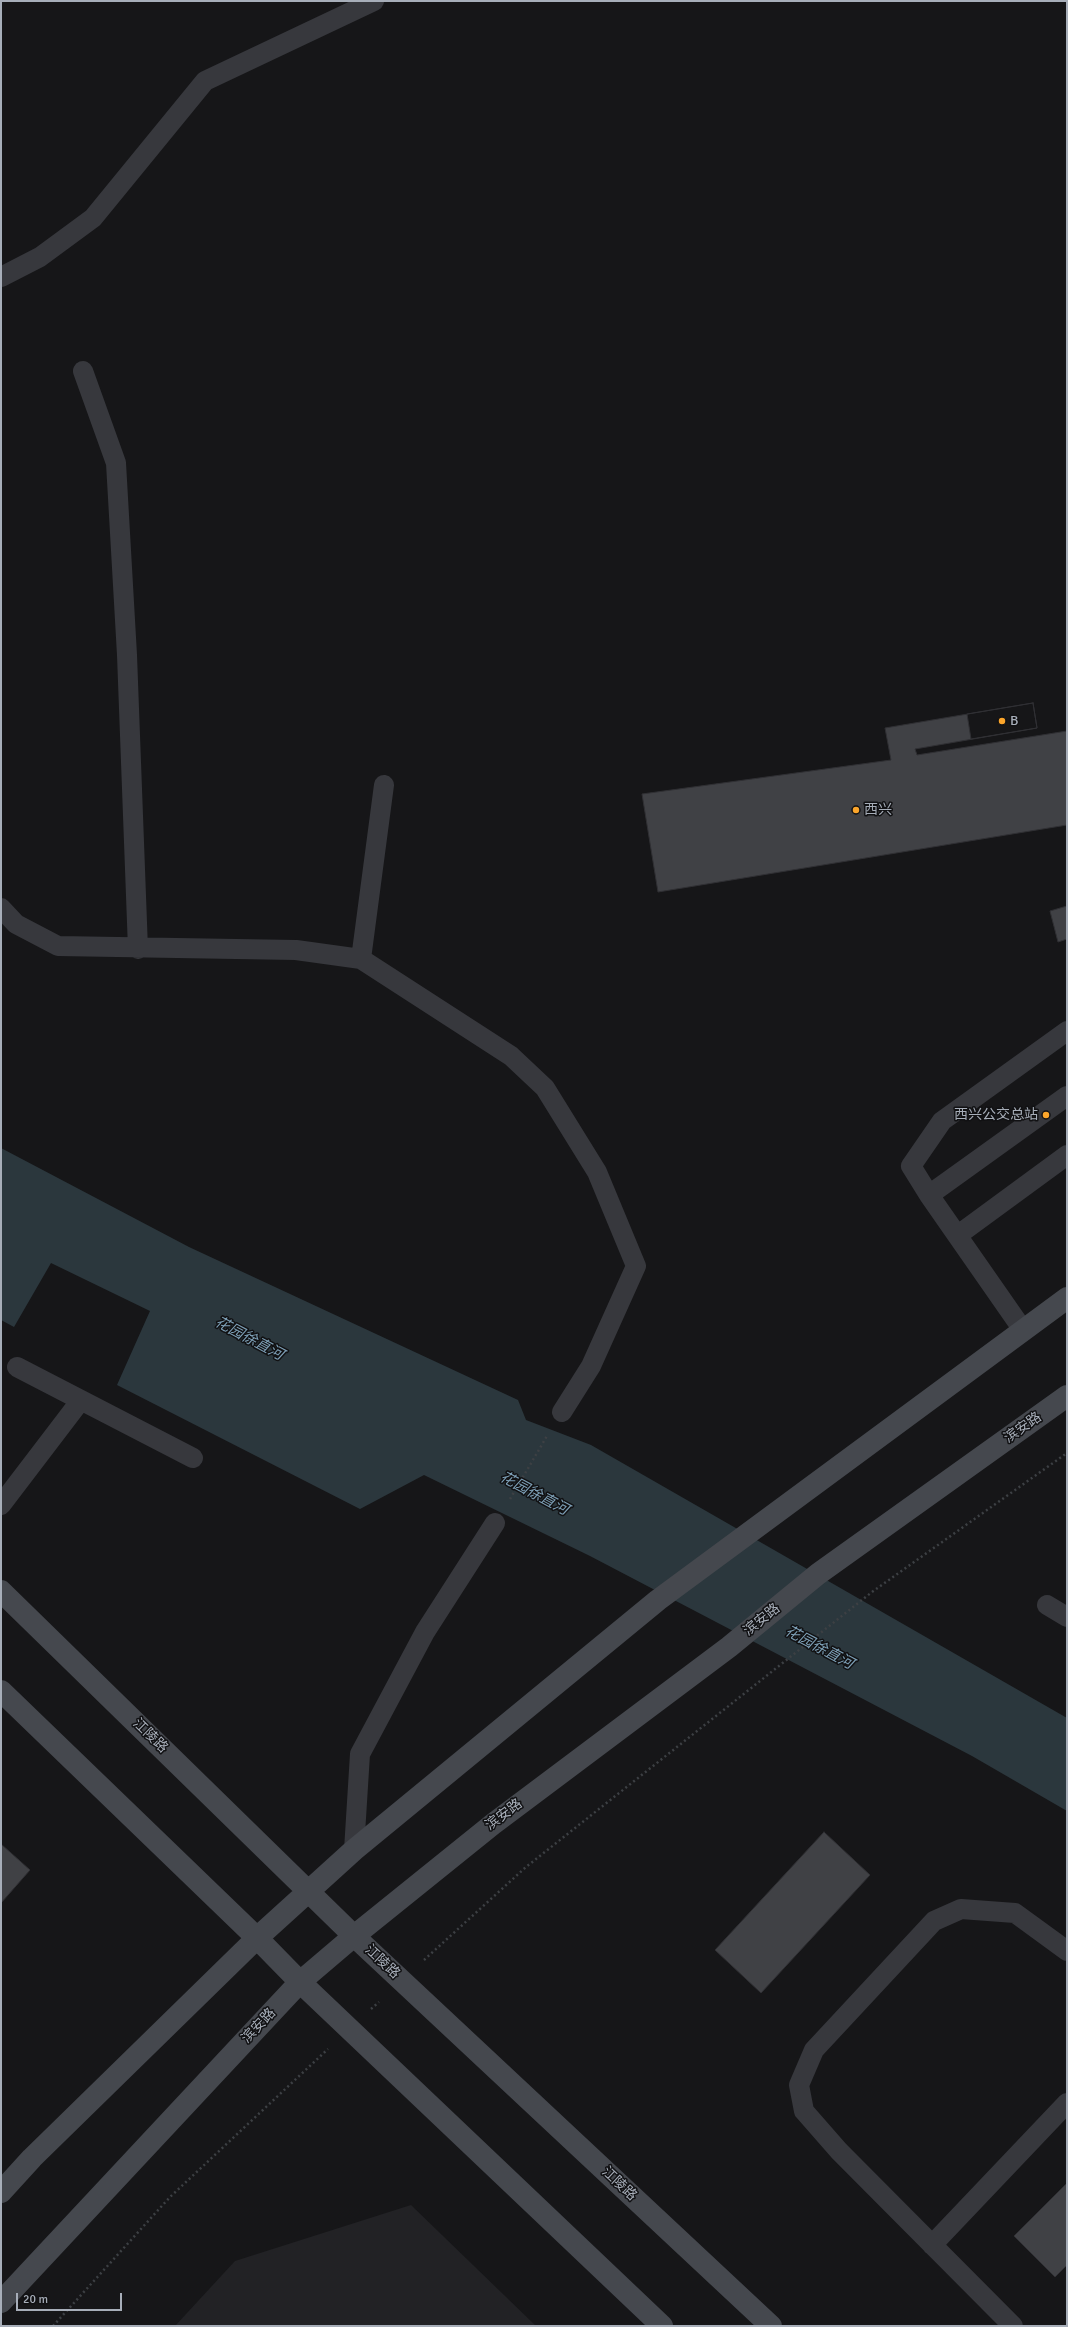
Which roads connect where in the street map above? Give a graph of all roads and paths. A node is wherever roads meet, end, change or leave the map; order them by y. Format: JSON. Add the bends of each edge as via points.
{"nodes":[{"id":1,"x":374,"y":1,"type":"edge"},
{"id":2,"x":1,"y":276,"type":"edge"},
{"id":3,"x":84,"y":372,"type":"dead end"},
{"id":4,"x":384,"y":784,"type":"dead end"},
{"id":5,"x":1,"y":908,"type":"edge"},
{"id":6,"x":138,"y":948,"type":"junction"},
{"id":7,"x":361,"y":959,"type":"junction"},
{"id":8,"x":1067,"y":1031,"type":"edge"},
{"id":9,"x":1067,"y":1096,"type":"edge"},
{"id":10,"x":1067,"y":1155,"type":"edge"},
{"id":11,"x":929,"y":1195,"type":"junction"},
{"id":12,"x":958,"y":1235,"type":"junction"},
{"id":13,"x":1067,"y":1298,"type":"edge"},
{"id":14,"x":1023,"y":1330,"type":"junction"},
{"id":15,"x":17,"y":1367,"type":"dead end"},
{"id":16,"x":1067,"y":1396,"type":"edge"},
{"id":17,"x":80,"y":1400,"type":"junction"},
{"id":18,"x":562,"y":1412,"type":"joint"},
{"id":19,"x":1067,"y":1453,"type":"edge"},
{"id":20,"x":193,"y":1458,"type":"dead end"},
{"id":21,"x":1,"y":1504,"type":"edge"},
{"id":22,"x":495,"y":1524,"type":"joint"},
{"id":23,"x":1,"y":1591,"type":"edge"},
{"id":24,"x":1046,"y":1605,"type":"dead end"},
{"id":25,"x":1067,"y":1617,"type":"edge"},
{"id":26,"x":776,"y":1668,"type":"dead end"},
{"id":27,"x":1,"y":1691,"type":"edge"},
{"id":28,"x":354,"y":1850,"type":"junction"},
{"id":29,"x":309,"y":1892,"type":"junction"},
{"id":30,"x":354,"y":1936,"type":"junction"},
{"id":31,"x":257,"y":1938,"type":"junction"},
{"id":32,"x":1067,"y":1951,"type":"edge"},
{"id":33,"x":300,"y":1982,"type":"junction"},
{"id":34,"x":1067,"y":2103,"type":"edge"},
{"id":35,"x":1,"y":2192,"type":"edge"},
{"id":36,"x":932,"y":2245,"type":"junction"},
{"id":37,"x":1,"y":2302,"type":"edge"},
{"id":38,"x":662,"y":2326,"type":"edge"},
{"id":39,"x":771,"y":2326,"type":"edge"},
{"id":40,"x":1013,"y":2326,"type":"edge"}],
"edges":[{"from":1,"to":2,"type":"lane","via":[[205,81],[93,218],[40,257]]},
{"from":3,"to":6,"type":"lane","via":[[116,463],[127,655]]},
{"from":4,"to":7,"type":"lane"},
{"from":5,"to":6,"type":"lane","via":[[16,924],[58,946]]},
{"from":6,"to":7,"type":"lane","via":[[296,950]]},
{"from":7,"to":18,"type":"lane","via":[[511,1056],[545,1088],[597,1172],[636,1266],[591,1366]]},
{"from":8,"to":11,"type":"lane","via":[[942,1121],[911,1166]]},
{"from":9,"to":11,"type":"lane"},
{"from":10,"to":12,"type":"lane"},
{"from":11,"to":12,"type":"lane"},
{"from":12,"to":14,"type":"lane"},
{"from":13,"to":14,"type":"main road"},
{"from":14,"to":28,"type":"main road","via":[[658,1600]]},
{"from":15,"to":17,"type":"lane"},
{"from":16,"to":30,"type":"main road","name":"滨安路","via":[[818,1574],[729,1647],[493,1824]]},
{"from":17,"to":20,"type":"lane"},
{"from":17,"to":21,"type":"lane"},
{"from":18,"to":22,"type":"path"},
{"from":19,"to":26,"type":"path","via":[[872,1592]]},
{"from":22,"to":28,"type":"lane","via":[[425,1632],[360,1754]]},
{"from":23,"to":29,"type":"main road","name":"江陵路"},
{"from":24,"to":25,"type":"lane"},
{"from":27,"to":31,"type":"main road"},
{"from":28,"to":29,"type":"main road"},
{"from":29,"to":30,"type":"main road","name":"江陵路"},
{"from":29,"to":31,"type":"main road"},
{"from":30,"to":33,"type":"main road","name":"滨安路"},
{"from":30,"to":39,"type":"main road","name":"江陵路"},
{"from":31,"to":33,"type":"main road"},
{"from":31,"to":35,"type":"main road","via":[[32,2158]]},
{"from":32,"to":36,"type":"lane","via":[[1015,1913],[961,1909],[934,1921],[814,2050],[799,2085],[804,2111],[839,2151]]},
{"from":33,"to":37,"type":"main road","name":"滨安路"},
{"from":33,"to":38,"type":"main road"},
{"from":34,"to":36,"type":"lane"},
{"from":36,"to":40,"type":"lane"}]}
